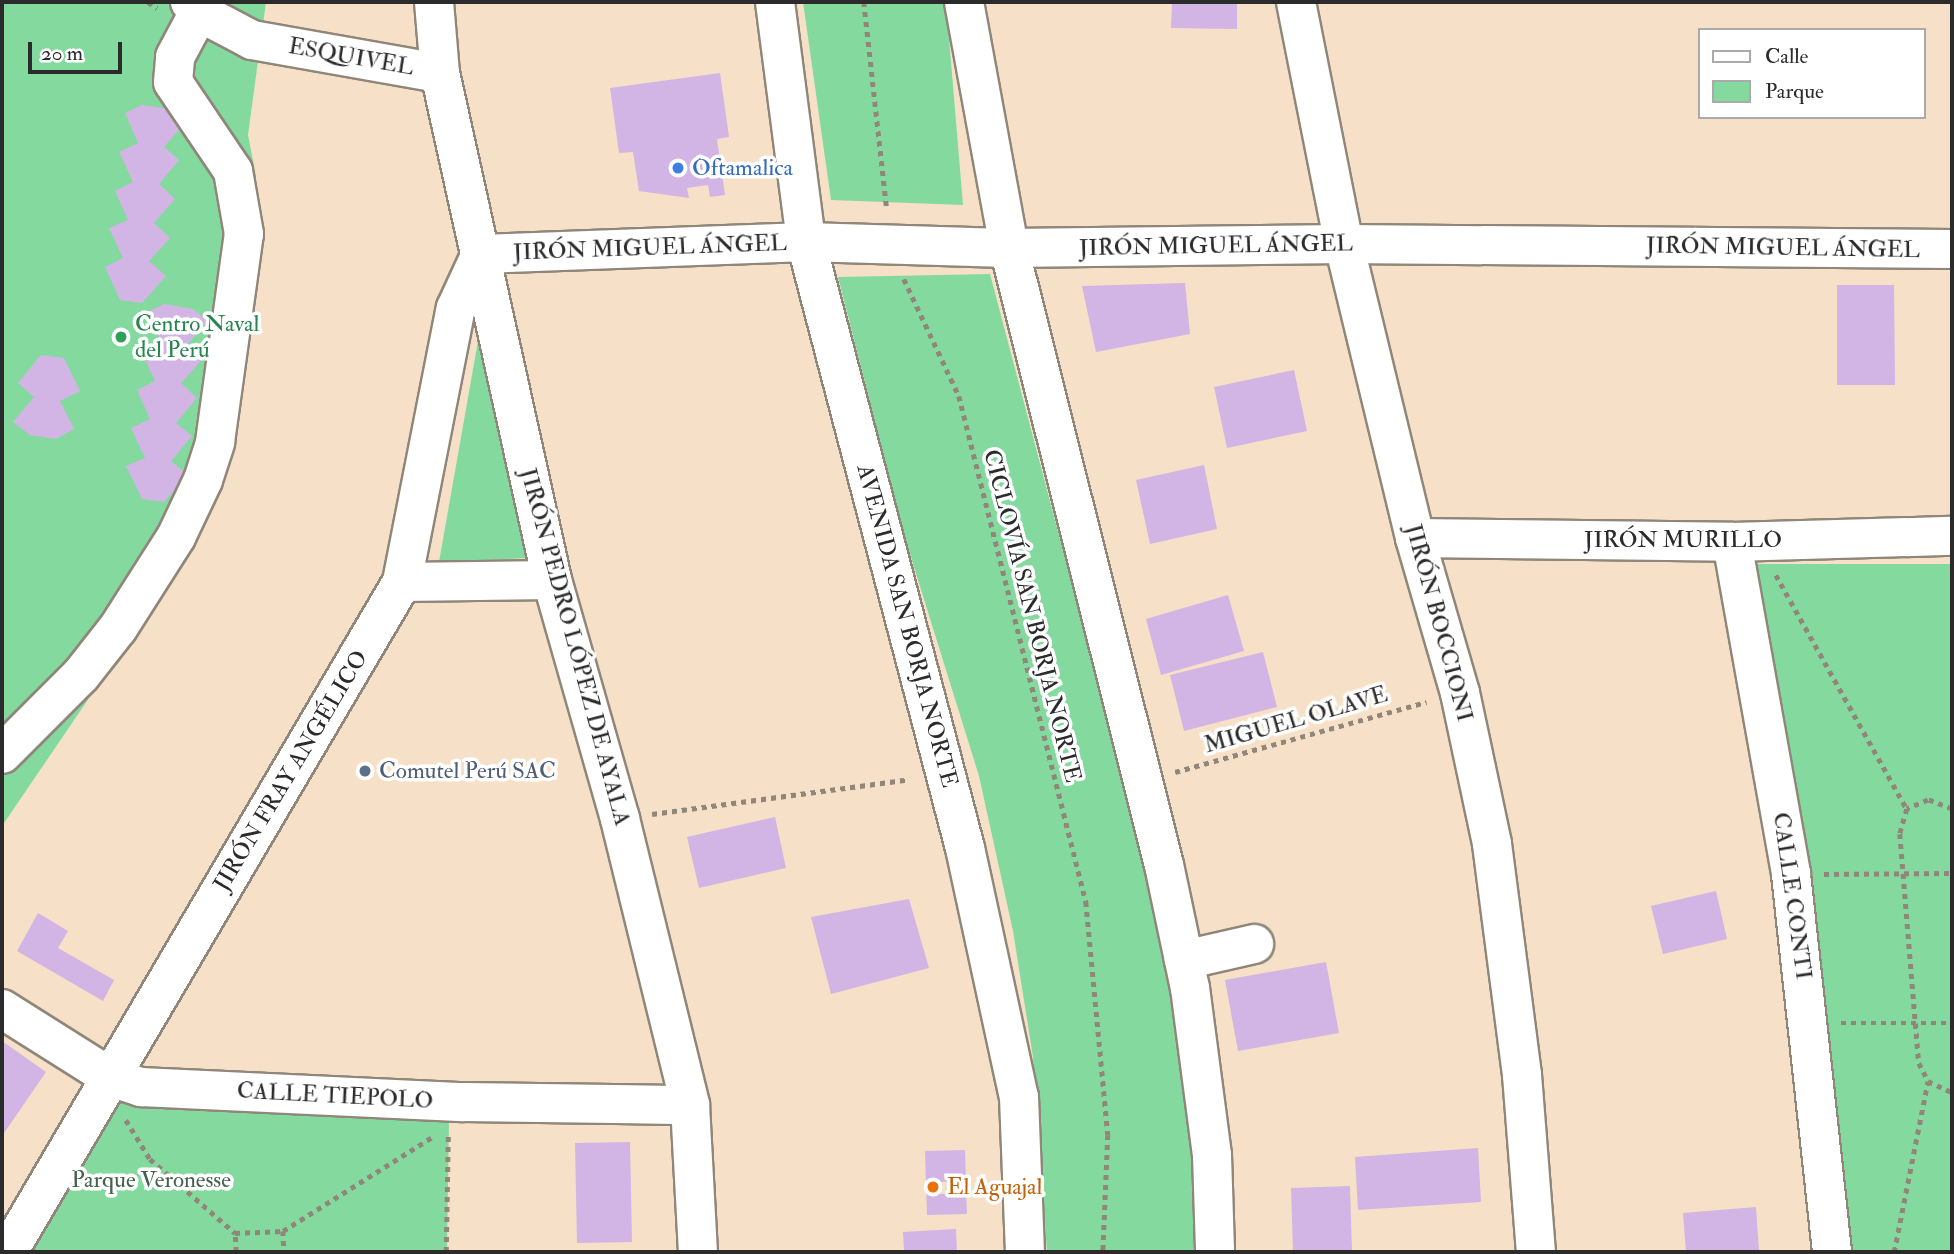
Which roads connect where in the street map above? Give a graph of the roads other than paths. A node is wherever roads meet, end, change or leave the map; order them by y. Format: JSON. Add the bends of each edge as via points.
{"nodes":[{"id":1,"x":434,"y":2,"type":"edge"},
{"id":2,"x":775,"y":2,"type":"edge"},
{"id":3,"x":964,"y":2,"type":"edge"},
{"id":4,"x":1296,"y":2,"type":"edge"},
{"id":5,"x":194,"y":7,"type":"edge"},
{"id":6,"x":440,"y":73,"type":"junction"},
{"id":7,"x":806,"y":242,"type":"junction"},
{"id":8,"x":1344,"y":244,"type":"junction"},
{"id":9,"x":1009,"y":248,"type":"junction"},
{"id":10,"x":1952,"y":249,"type":"edge"},
{"id":11,"x":481,"y":254,"type":"junction"},
{"id":12,"x":1952,"y":536,"type":"edge"},
{"id":13,"x":1415,"y":538,"type":"junction"},
{"id":14,"x":1732,"y":542,"type":"junction"},
{"id":15,"x":552,"y":580,"type":"junction"},
{"id":16,"x":402,"y":582,"type":"junction"},
{"id":17,"x":2,"y":754,"type":"edge"},
{"id":18,"x":1254,"y":944,"type":"dead end"},
{"id":19,"x":1184,"y":960,"type":"junction"},
{"id":20,"x":2,"y":1009,"type":"edge"},
{"id":21,"x":125,"y":1082,"type":"junction"},
{"id":22,"x":690,"y":1105,"type":"junction"},
{"id":23,"x":8,"y":1252,"type":"edge"},
{"id":24,"x":698,"y":1252,"type":"edge"},
{"id":25,"x":1025,"y":1252,"type":"edge"},
{"id":26,"x":1215,"y":1252,"type":"edge"},
{"id":27,"x":1536,"y":1252,"type":"edge"},
{"id":28,"x":1832,"y":1252,"type":"edge"}],
"edges":[{"from":1,"to":6,"type":"street","name":"JIRÓN PEDRO LÓPEZ DE AYALA"},
{"from":2,"to":7,"type":"street","name":"AVENIDA SAN BORJA NORTE"},
{"from":3,"to":9,"type":"street"},
{"from":4,"to":8,"type":"street","name":"JIRÓN BOCCIONI"},
{"from":5,"to":6,"type":"street","name":"ESQUIVEL","via":[[252,40]]},
{"from":5,"to":17,"type":"street","via":[[175,57],[173,82],[233,171],[244,234],[215,442],[176,537],[118,628],[81,675]]},
{"from":6,"to":11,"type":"street","name":"JIRÓN PEDRO LÓPEZ DE AYALA"},
{"from":7,"to":9,"type":"street","name":"JIRÓN MIGUEL ÁNGEL"},
{"from":7,"to":11,"type":"street","name":"JIRÓN MIGUEL ÁNGEL"},
{"from":7,"to":25,"type":"street","name":"AVENIDA SAN BORJA NORTE","via":[[946,774],[1019,1097]]},
{"from":8,"to":9,"type":"street","name":"JIRÓN MIGUEL ÁNGEL"},
{"from":8,"to":10,"type":"street","name":"JIRÓN MIGUEL ÁNGEL"},
{"from":8,"to":13,"type":"street","name":"JIRÓN BOCCIONI"},
{"from":9,"to":19,"type":"street"},
{"from":11,"to":15,"type":"street","name":"JIRÓN PEDRO LÓPEZ DE AYALA"},
{"from":11,"to":16,"type":"street","name":"JIRÓN FRAY ANGÉLICO","via":[[456,309]]},
{"from":12,"to":14,"type":"street","name":"JIRÓN MURILLO"},
{"from":13,"to":14,"type":"street","name":"JIRÓN MURILLO"},
{"from":13,"to":27,"type":"street","name":"JIRÓN BOCCIONI","via":[[1460,693],[1494,858],[1522,1074]]},
{"from":14,"to":28,"type":"street","name":"CALLE CONTI","via":[[1791,874]]},
{"from":15,"to":16,"type":"street"},
{"from":15,"to":22,"type":"street","name":"JIRÓN PEDRO LÓPEZ DE AYALA","via":[[620,818]]},
{"from":16,"to":21,"type":"street","name":"JIRÓN FRAY ANGÉLICO"},
{"from":18,"to":19,"type":"street"},
{"from":19,"to":26,"type":"street","via":[[1212,1155]]},
{"from":20,"to":21,"type":"street","name":"CALLE TIEPOLO"},
{"from":21,"to":22,"type":"street","name":"CALLE TIEPOLO","via":[[464,1102]]},
{"from":21,"to":23,"type":"street","name":"JIRÓN FRAY ANGÉLICO"},
{"from":22,"to":24,"type":"street","name":"JIRÓN PEDRO LÓPEZ DE AYALA"}]}
